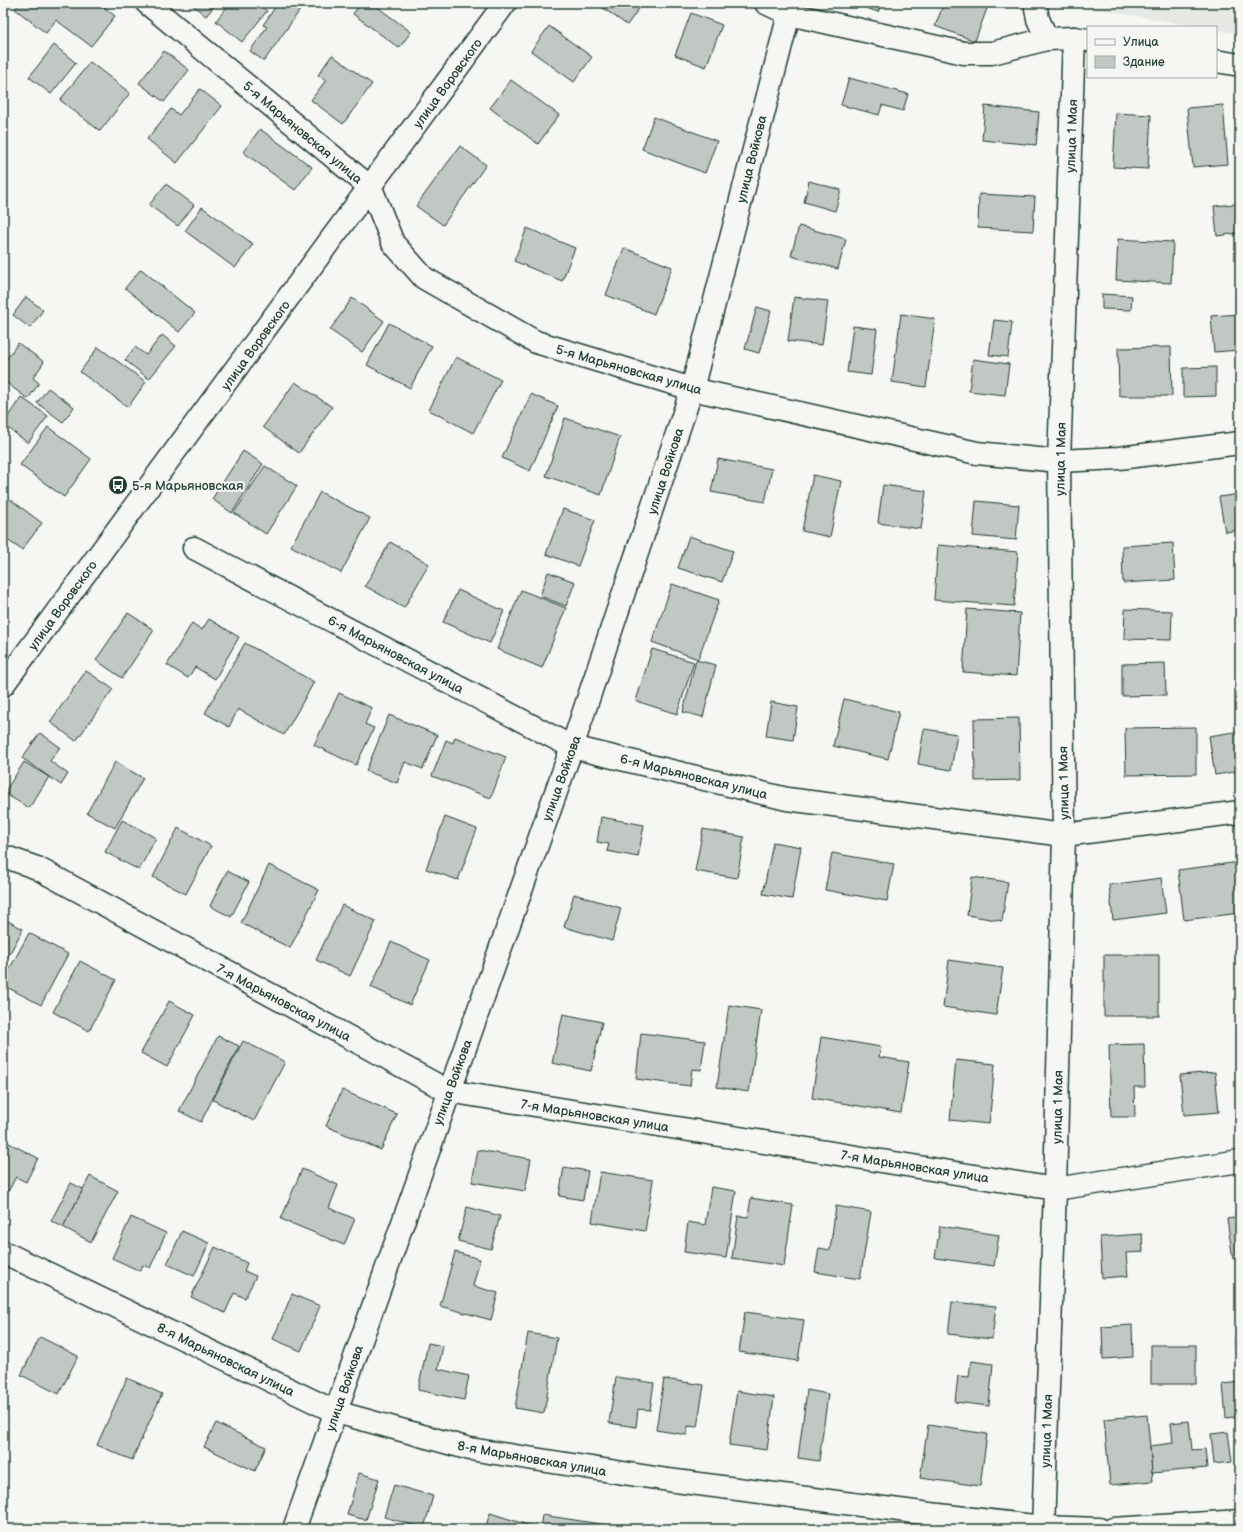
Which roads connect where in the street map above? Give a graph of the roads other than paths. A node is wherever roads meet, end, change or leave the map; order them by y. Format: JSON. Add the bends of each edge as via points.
{"nodes":[{"id":1,"x":147,"y":3,"type":"edge"},
{"id":2,"x":505,"y":3,"type":"edge"},
{"id":3,"x":766,"y":3,"type":"edge"},
{"id":4,"x":1035,"y":3,"type":"edge"},
{"id":5,"x":789,"y":14,"type":"junction"},
{"id":6,"x":1047,"y":39,"type":"junction"},
{"id":7,"x":1081,"y":39,"type":"edge"},
{"id":8,"x":1217,"y":61,"type":"edge"},
{"id":9,"x":1240,"y":65,"type":"edge"},
{"id":10,"x":371,"y":188,"type":"junction"},
{"id":11,"x":692,"y":389,"type":"junction"},
{"id":12,"x":1240,"y":443,"type":"edge"},
{"id":13,"x":1059,"y":461,"type":"junction"},
{"id":14,"x":194,"y":548,"type":"dead end"},
{"id":15,"x":3,"y":685,"type":"edge"},
{"id":16,"x":572,"y":747,"type":"junction"},
{"id":17,"x":1240,"y":812,"type":"edge"},
{"id":18,"x":1064,"y":835,"type":"junction"},
{"id":19,"x":3,"y":856,"type":"edge"},
{"id":20,"x":448,"y":1091,"type":"junction"},
{"id":21,"x":1240,"y":1161,"type":"edge"},
{"id":22,"x":1055,"y":1189,"type":"junction"},
{"id":23,"x":3,"y":1252,"type":"edge"},
{"id":24,"x":336,"y":1412,"type":"junction"},
{"id":25,"x":1240,"y":1521,"type":"edge"},
{"id":26,"x":1043,"y":1528,"type":"edge"},
{"id":27,"x":294,"y":1529,"type":"edge"},
{"id":28,"x":1099,"y":1529,"type":"edge"},
{"id":29,"x":1113,"y":1529,"type":"edge"}],
"edges":[{"from":1,"to":10,"type":"street","name":"5-я Марьяновская улица"},
{"from":2,"to":10,"type":"street","name":"улица Воровского"},
{"from":3,"to":5,"type":"street"},
{"from":4,"to":6,"type":"street","via":[[1038,19]]},
{"from":5,"to":6,"type":"street","via":[[964,53],[992,52]]},
{"from":5,"to":11,"type":"street","name":"улица Войкова"},
{"from":6,"to":7,"type":"street"},
{"from":7,"to":13,"type":"street","name":"улица 1 Мая"},
{"from":8,"to":9,"type":"street"},
{"from":10,"to":11,"type":"street","name":"5-я Марьяновская улица","via":[[393,243],[424,278],[536,342]]},
{"from":10,"to":15,"type":"street","name":"улица Воровского"},
{"from":11,"to":13,"type":"street","name":"5-я Марьяновская улица","via":[[977,453]]},
{"from":11,"to":16,"type":"street","name":"улица Войкова"},
{"from":12,"to":13,"type":"street","name":"5-я Марьяновская улица","via":[[1119,458]]},
{"from":13,"to":18,"type":"street","name":"улица 1 Мая"},
{"from":14,"to":16,"type":"street","name":"6-я Марьяновская улица"},
{"from":16,"to":18,"type":"street","name":"6-я Марьяновская улица","via":[[786,799]]},
{"from":16,"to":20,"type":"street","name":"улица Войкова"},
{"from":17,"to":18,"type":"street","name":"6-я Марьяновская улица"},
{"from":18,"to":22,"type":"street","name":"улица 1 Мая"},
{"from":19,"to":20,"type":"street","name":"7-я Марьяновская улица","via":[[37,868]]},
{"from":20,"to":22,"type":"street","name":"7-я Марьяновская улица"},
{"from":20,"to":24,"type":"street","name":"улица Войкова"},
{"from":21,"to":22,"type":"street","name":"7-я Марьяновская улица"},
{"from":22,"to":26,"type":"street","name":"улица 1 Мая"},
{"from":23,"to":24,"type":"street","name":"8-я Марьяновская улица"},
{"from":24,"to":26,"type":"street","name":"8-я Марьяновская улица","via":[[470,1449],[668,1480]]},
{"from":24,"to":27,"type":"street","name":"улица Войкова"},
{"from":25,"to":29,"type":"street"},
{"from":26,"to":28,"type":"street","name":"8-я Марьяновская улица"}]}
